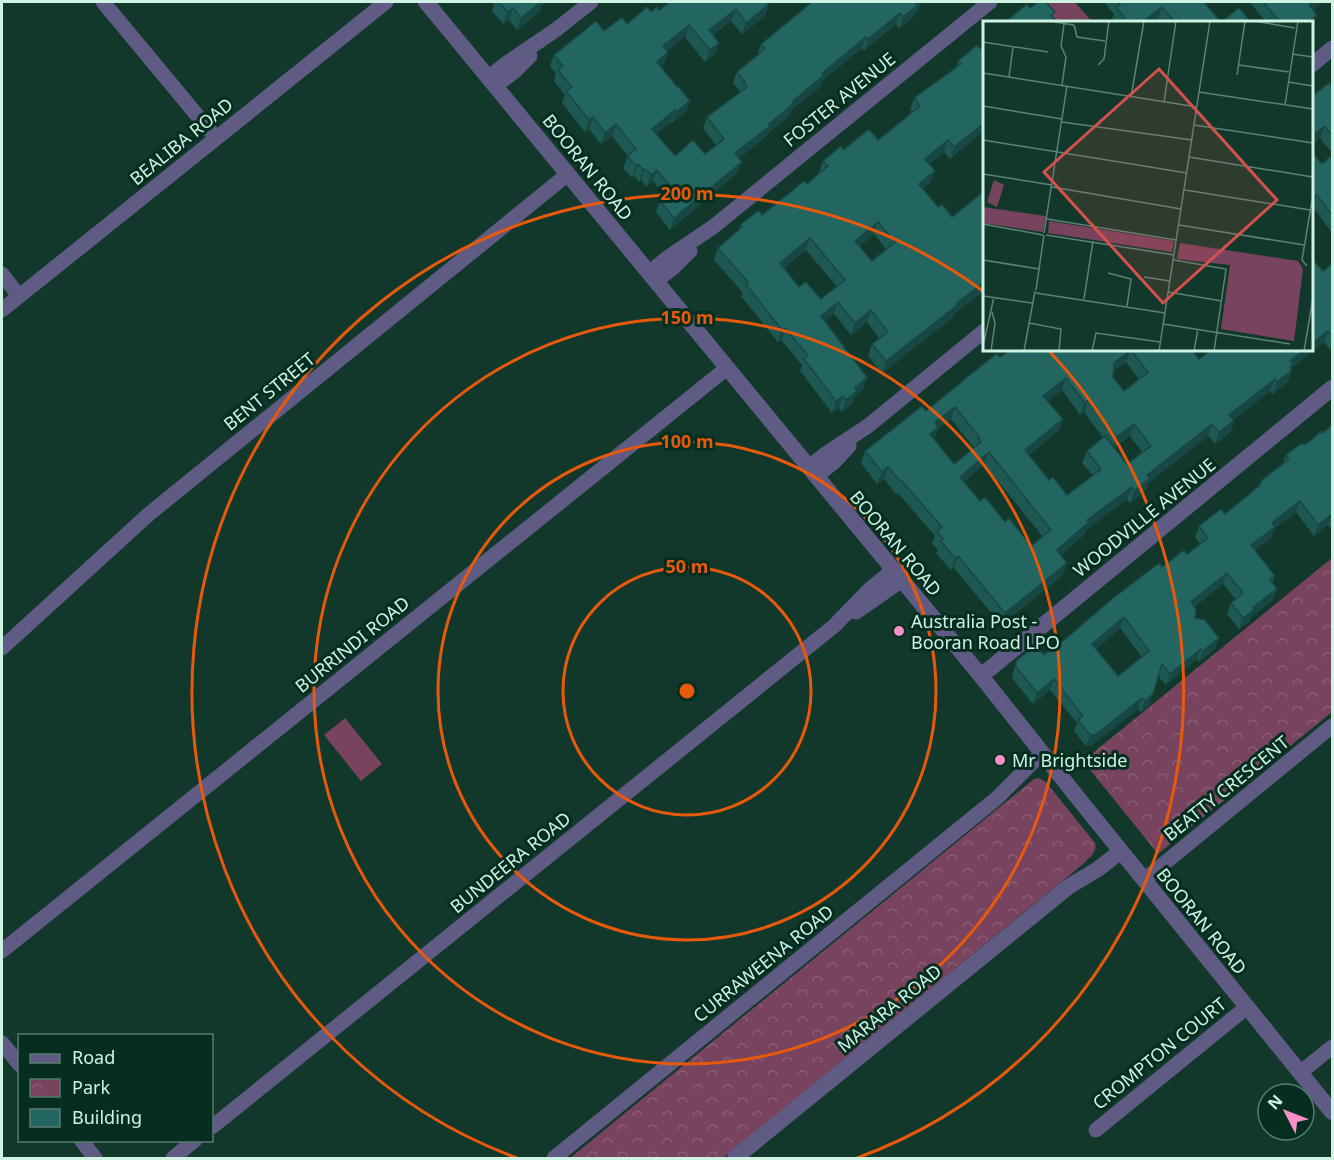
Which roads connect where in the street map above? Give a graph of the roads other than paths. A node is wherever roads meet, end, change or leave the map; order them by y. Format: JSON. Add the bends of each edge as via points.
{"nodes":[{"id":1,"x":103,"y":2,"type":"edge"},
{"id":2,"x":386,"y":2,"type":"edge"},
{"id":3,"x":426,"y":2,"type":"edge"},
{"id":4,"x":591,"y":2,"type":"edge"},
{"id":5,"x":990,"y":2,"type":"edge"},
{"id":6,"x":1332,"y":48,"type":"edge"},
{"id":7,"x":1313,"y":63,"type":"edge"},
{"id":8,"x":492,"y":82,"type":"junction"},
{"id":9,"x":216,"y":138,"type":"junction"},
{"id":10,"x":568,"y":174,"type":"junction"},
{"id":11,"x":2,"y":274,"type":"edge"},
{"id":12,"x":653,"y":277,"type":"junction"},
{"id":13,"x":19,"y":296,"type":"junction"},
{"id":14,"x":2,"y":310,"type":"edge"},
{"id":15,"x":983,"y":332,"type":"edge"},
{"id":16,"x":727,"y":368,"type":"junction"},
{"id":17,"x":1332,"y":388,"type":"edge"},
{"id":18,"x":812,"y":472,"type":"junction"},
{"id":19,"x":898,"y":575,"type":"junction"},
{"id":20,"x":2,"y":648,"type":"edge"},
{"id":21,"x":981,"y":676,"type":"junction"},
{"id":22,"x":1332,"y":726,"type":"edge"},
{"id":23,"x":1045,"y":757,"type":"junction"},
{"id":24,"x":1117,"y":847,"type":"junction"},
{"id":25,"x":1144,"y":880,"type":"junction"},
{"id":26,"x":2,"y":951,"type":"edge"},
{"id":27,"x":1247,"y":1006,"type":"junction"},
{"id":28,"x":2,"y":1043,"type":"edge"},
{"id":29,"x":1332,"y":1047,"type":"edge"},
{"id":30,"x":18,"y":1063,"type":"edge"},
{"id":31,"x":1300,"y":1072,"type":"junction"},
{"id":32,"x":1332,"y":1112,"type":"edge"},
{"id":33,"x":213,"y":1126,"type":"edge"},
{"id":34,"x":1096,"y":1130,"type":"dead end"},
{"id":35,"x":83,"y":1142,"type":"edge"},
{"id":36,"x":193,"y":1142,"type":"edge"},
{"id":37,"x":95,"y":1158,"type":"edge"},
{"id":38,"x":173,"y":1158,"type":"edge"},
{"id":39,"x":554,"y":1158,"type":"edge"},
{"id":40,"x":735,"y":1158,"type":"edge"}],
"edges":[{"from":1,"to":9,"type":"street"},
{"from":2,"to":9,"type":"street","name":"BEALIBA ROAD"},
{"from":3,"to":8,"type":"street","name":"BOORAN ROAD"},
{"from":4,"to":8,"type":"street","via":[[514,72]]},
{"from":5,"to":12,"type":"street","name":"FOSTER AVENUE","via":[[712,227],[674,267]]},
{"from":6,"to":7,"type":"street"},
{"from":8,"to":10,"type":"street","name":"BOORAN ROAD"},
{"from":9,"to":13,"type":"street","name":"BEALIBA ROAD"},
{"from":10,"to":12,"type":"street","name":"BOORAN ROAD"},
{"from":10,"to":20,"type":"street","name":"BENT STREET","via":[[149,514]]},
{"from":11,"to":13,"type":"street"},
{"from":12,"to":16,"type":"street","name":"BOORAN ROAD"},
{"from":13,"to":14,"type":"street","name":"BEALIBA ROAD"},
{"from":15,"to":18,"type":"street","via":[[868,426],[834,462]]},
{"from":16,"to":18,"type":"street","name":"BOORAN ROAD"},
{"from":16,"to":26,"type":"street","name":"BURRINDI ROAD"},
{"from":17,"to":21,"type":"street","name":"WOODVILLE AVENUE"},
{"from":18,"to":19,"type":"street","name":"BOORAN ROAD"},
{"from":19,"to":21,"type":"street","name":"BOORAN ROAD"},
{"from":19,"to":33,"type":"street","name":"BUNDEERA ROAD","via":[[872,602],[834,626]]},
{"from":21,"to":23,"type":"street","name":"BOORAN ROAD"},
{"from":22,"to":25,"type":"street","name":"BEATTY CRESCENT"},
{"from":23,"to":24,"type":"street","name":"BOORAN ROAD"},
{"from":23,"to":39,"type":"street","name":"CURRAWEENA ROAD","via":[[1031,776],[997,798]]},
{"from":24,"to":25,"type":"street","name":"BOORAN ROAD"},
{"from":24,"to":40,"type":"street","name":"MARARA ROAD","via":[[1098,869],[1068,887]]},
{"from":25,"to":27,"type":"street","name":"BOORAN ROAD"},
{"from":27,"to":31,"type":"street","name":"BOORAN ROAD"},
{"from":27,"to":34,"type":"street","name":"CROMPTON COURT"},
{"from":28,"to":30,"type":"street"},
{"from":29,"to":31,"type":"street"},
{"from":31,"to":32,"type":"street","name":"BOORAN ROAD"},
{"from":35,"to":37,"type":"street"},
{"from":36,"to":38,"type":"street"}]}
